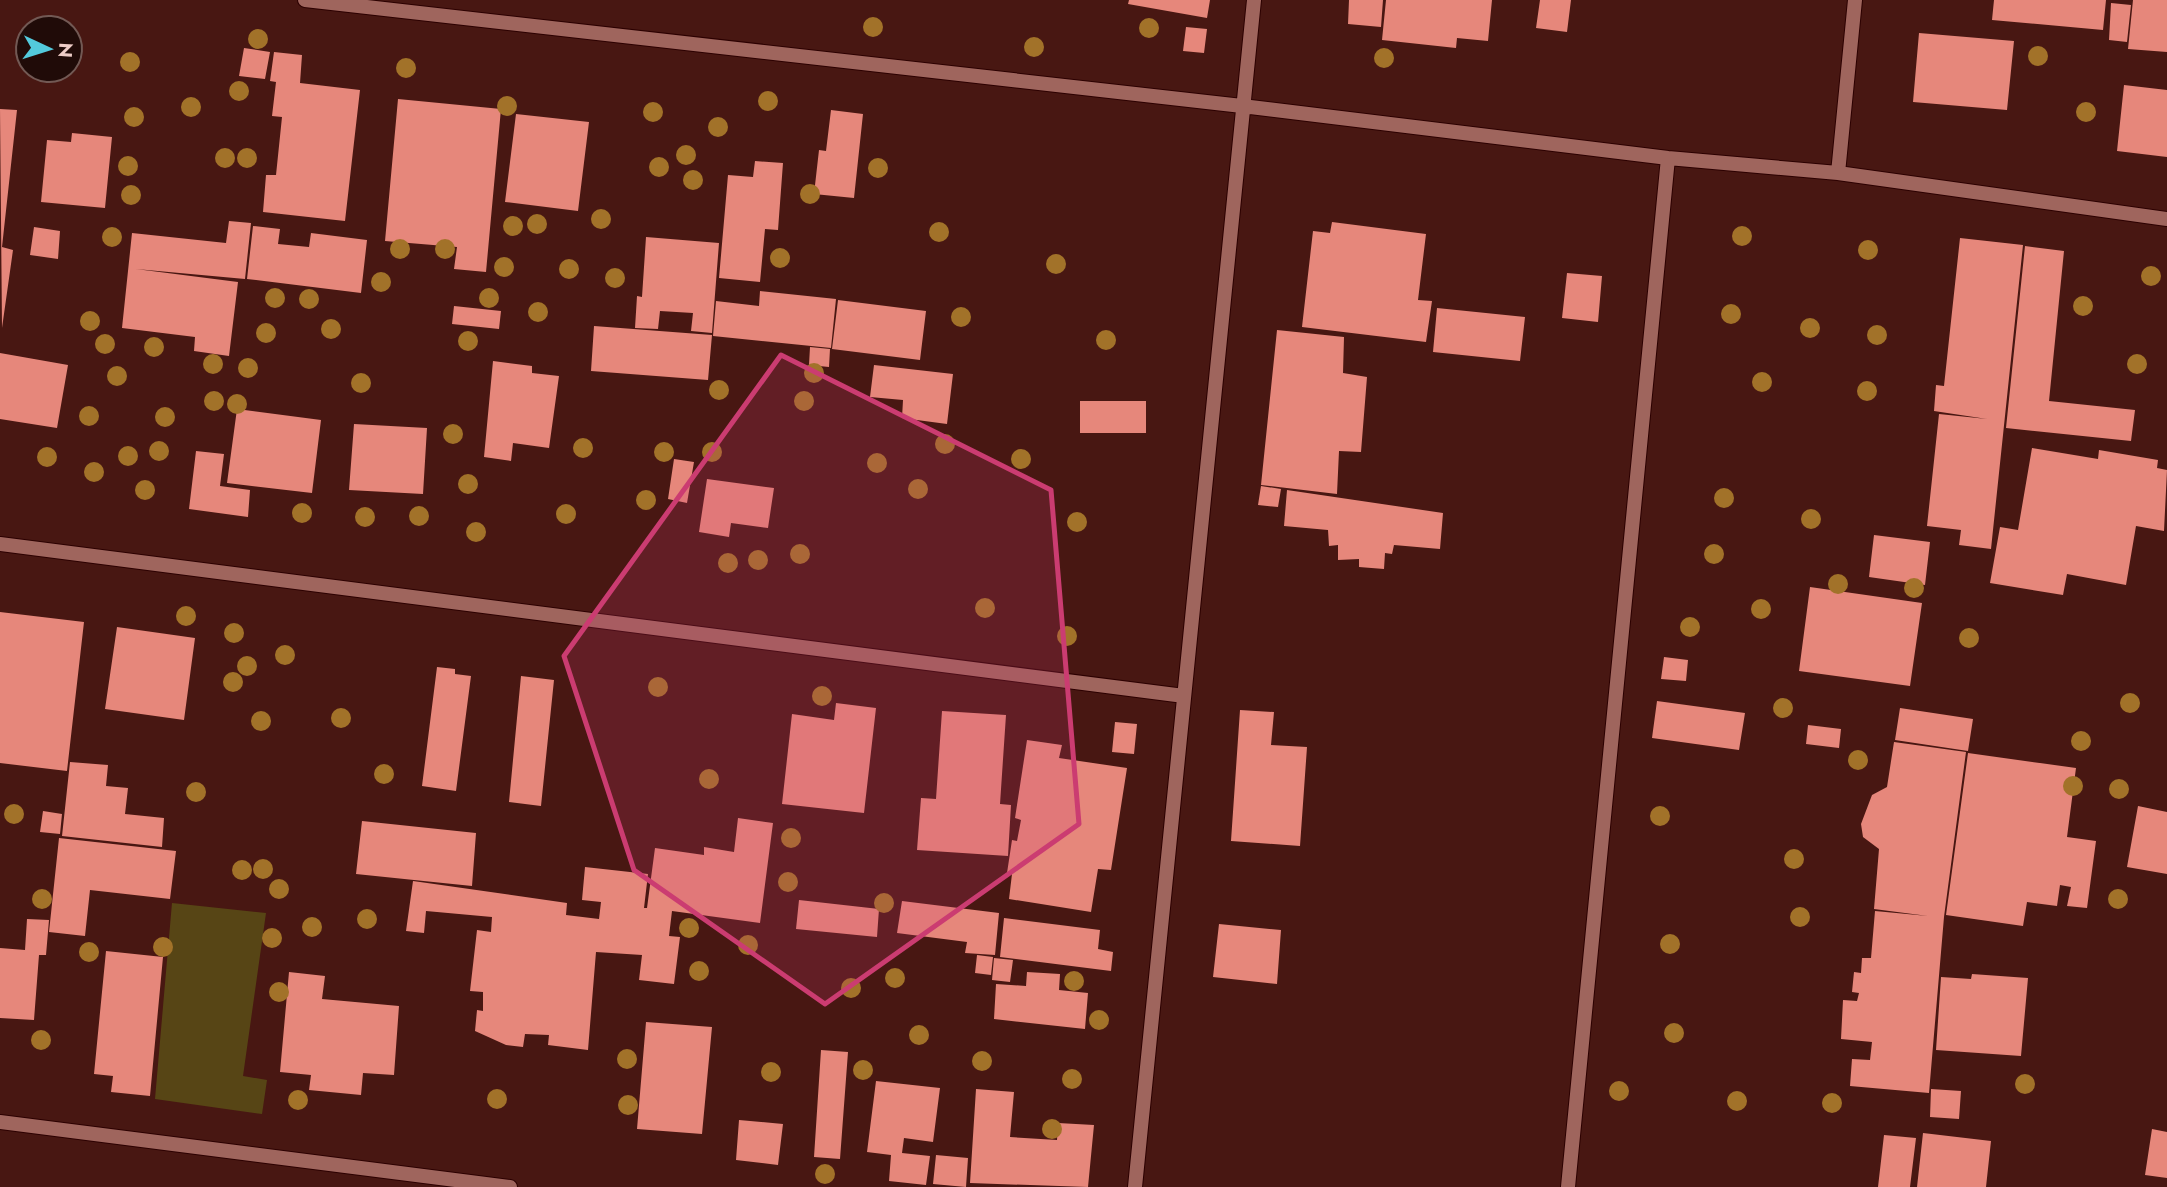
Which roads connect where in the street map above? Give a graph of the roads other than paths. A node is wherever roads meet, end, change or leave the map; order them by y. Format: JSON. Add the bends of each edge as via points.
{"nodes":[{"id":1,"x":304,"y":0,"type":"edge"},
{"id":2,"x":1254,"y":0,"type":"edge"},
{"id":3,"x":1855,"y":0,"type":"edge"},
{"id":4,"x":1242,"y":106,"type":"junction"},
{"id":5,"x":1668,"y":158,"type":"junction"},
{"id":6,"x":1838,"y":173,"type":"junction"},
{"id":7,"x":2167,"y":219,"type":"edge"},
{"id":8,"x":0,"y":544,"type":"edge"},
{"id":9,"x":1184,"y":696,"type":"junction"},
{"id":10,"x":0,"y":1122,"type":"edge"},
{"id":11,"x":510,"y":1187,"type":"edge"},
{"id":12,"x":1135,"y":1187,"type":"edge"},
{"id":13,"x":1568,"y":1187,"type":"edge"}],
"edges":[{"from":1,"to":4,"type":"street"},
{"from":2,"to":4,"type":"street"},
{"from":3,"to":6,"type":"street"},
{"from":4,"to":5,"type":"street"},
{"from":4,"to":9,"type":"street"},
{"from":5,"to":6,"type":"street"},
{"from":5,"to":13,"type":"street"},
{"from":6,"to":7,"type":"street"},
{"from":8,"to":9,"type":"street"},
{"from":9,"to":12,"type":"street"},
{"from":10,"to":11,"type":"street"}]}
